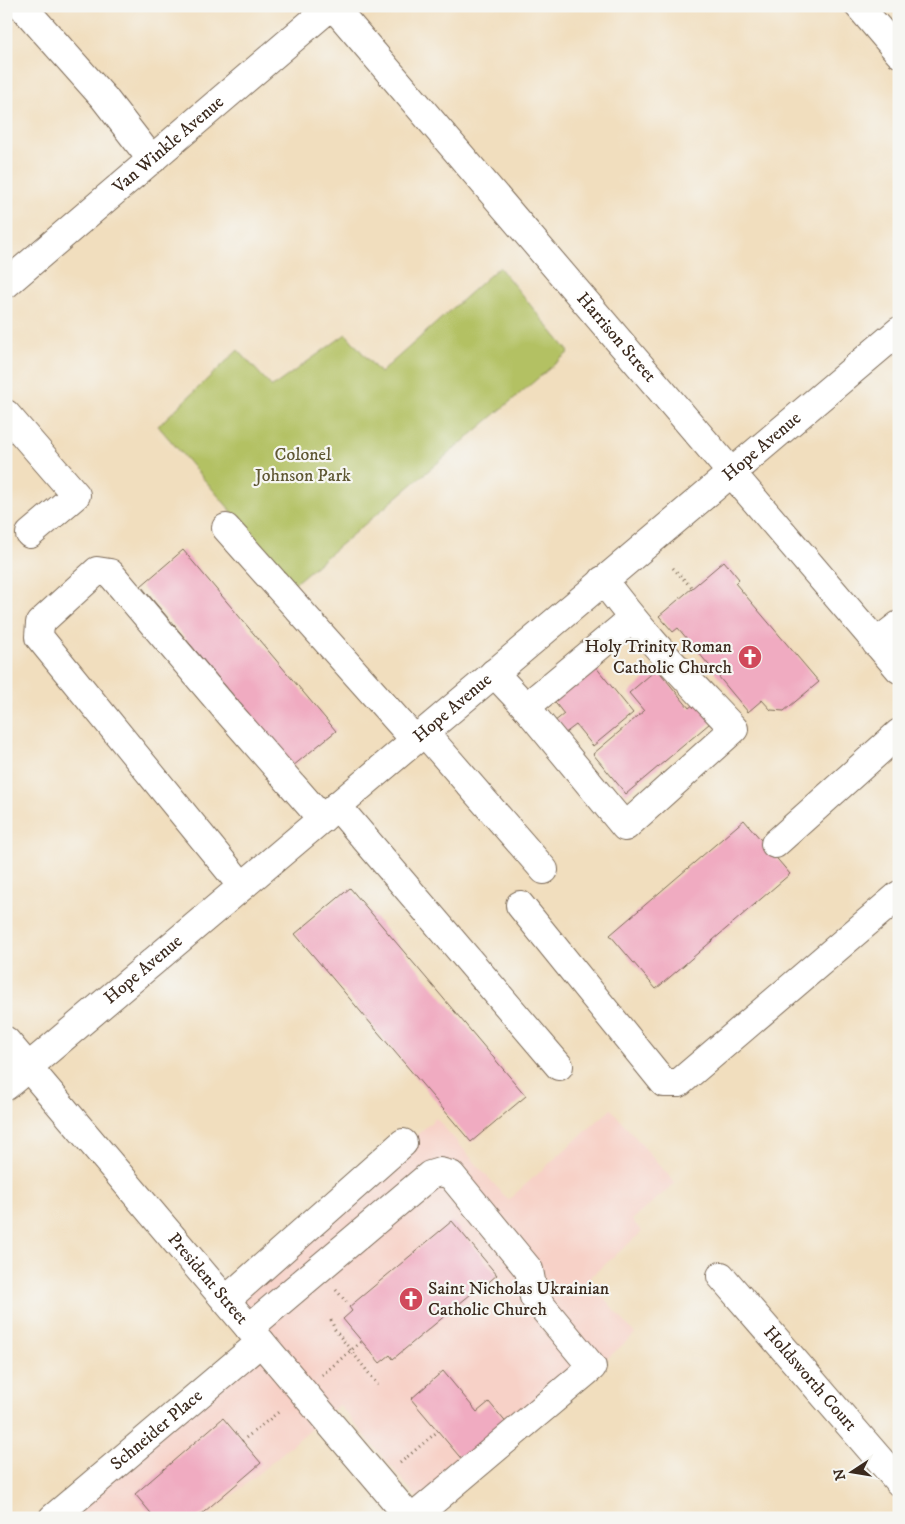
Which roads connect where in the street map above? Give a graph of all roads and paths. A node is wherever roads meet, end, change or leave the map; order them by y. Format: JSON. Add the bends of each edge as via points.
{"nodes":[{"id":1,"x":22,"y":6,"type":"edge"},
{"id":2,"x":332,"y":6,"type":"edge"},
{"id":3,"x":859,"y":6,"type":"edge"},
{"id":4,"x":899,"y":53,"type":"edge"},
{"id":5,"x":152,"y":160,"type":"junction"},
{"id":6,"x":6,"y":284,"type":"edge"},
{"id":7,"x":899,"y":331,"type":"edge"},
{"id":8,"x":6,"y":414,"type":"edge"},
{"id":9,"x":730,"y":473,"type":"junction"},
{"id":10,"x":226,"y":528,"type":"dead end"},
{"id":11,"x":30,"y":534,"type":"dead end"},
{"id":12,"x":673,"y":568,"type":"dead end"},
{"id":13,"x":604,"y":580,"type":"junction"},
{"id":14,"x":692,"y":588,"type":"dead end"},
{"id":15,"x":632,"y":619,"type":"junction"},
{"id":16,"x":899,"y":625,"type":"edge"},
{"id":17,"x":876,"y":643,"type":"junction"},
{"id":18,"x":899,"y":670,"type":"edge"},
{"id":19,"x":494,"y":673,"type":"junction"},
{"id":20,"x":526,"y":707,"type":"junction"},
{"id":21,"x":899,"y":733,"type":"edge"},
{"id":22,"x":419,"y":736,"type":"junction"},
{"id":23,"x":330,"y":812,"type":"junction"},
{"id":24,"x":774,"y":844,"type":"dead end"},
{"id":25,"x":544,"y":870,"type":"dead end"},
{"id":26,"x":242,"y":886,"type":"junction"},
{"id":27,"x":899,"y":895,"type":"edge"},
{"id":28,"x":520,"y":905,"type":"dead end"},
{"id":29,"x":6,"y":1041,"type":"edge"},
{"id":30,"x":559,"y":1066,"type":"dead end"},
{"id":31,"x":28,"y":1067,"type":"junction"},
{"id":32,"x":6,"y":1086,"type":"edge"},
{"id":33,"x":403,"y":1143,"type":"dead end"},
{"id":34,"x":721,"y":1276,"type":"dead end"},
{"id":35,"x":226,"y":1300,"type":"junction"},
{"id":36,"x":331,"y":1320,"type":"dead end"},
{"id":37,"x":255,"y":1335,"type":"junction"},
{"id":38,"x":362,"y":1341,"type":"dead end"},
{"id":39,"x":351,"y":1350,"type":"junction"},
{"id":40,"x":318,"y":1378,"type":"dead end"},
{"id":41,"x":378,"y":1385,"type":"dead end"},
{"id":42,"x":281,"y":1410,"type":"dead end"},
{"id":43,"x":438,"y":1431,"type":"dead end"},
{"id":44,"x":242,"y":1441,"type":"dead end"},
{"id":45,"x":400,"y":1462,"type":"dead end"},
{"id":46,"x":899,"y":1482,"type":"edge"},
{"id":47,"x":53,"y":1518,"type":"edge"},
{"id":48,"x":411,"y":1518,"type":"edge"}],
"edges":[{"from":1,"to":5,"type":"street","via":[[104,98]]},
{"from":2,"to":5,"type":"street","name":"Van Winkle Avenue"},
{"from":2,"to":9,"type":"street","name":"Harrison Street"},
{"from":3,"to":4,"type":"street"},
{"from":5,"to":6,"type":"street","name":"Van Winkle Avenue"},
{"from":7,"to":9,"type":"street","name":"Hope Avenue"},
{"from":8,"to":11,"type":"street","via":[[76,495]]},
{"from":9,"to":13,"type":"street","name":"Hope Avenue"},
{"from":9,"to":17,"type":"street","name":"Harrison Street"},
{"from":10,"to":22,"type":"street"},
{"from":12,"to":14,"type":"path"},
{"from":13,"to":15,"type":"street"},
{"from":13,"to":19,"type":"street","name":"Hope Avenue"},
{"from":15,"to":20,"type":"street"},
{"from":15,"to":20,"type":"street","via":[[734,729],[626,827]]},
{"from":16,"to":17,"type":"street"},
{"from":17,"to":18,"type":"street","name":"Harrison Street"},
{"from":19,"to":20,"type":"street"},
{"from":19,"to":22,"type":"street","name":"Hope Avenue"},
{"from":21,"to":24,"type":"street"},
{"from":22,"to":23,"type":"street","name":"Hope Avenue"},
{"from":22,"to":25,"type":"street"},
{"from":23,"to":26,"type":"street","name":"Hope Avenue"},
{"from":23,"to":26,"type":"street","via":[[230,714],[110,573],[97,571],[40,623],[39,637]]},
{"from":23,"to":30,"type":"street"},
{"from":26,"to":31,"type":"street","name":"Hope Avenue"},
{"from":27,"to":28,"type":"street","via":[[679,1083],[671,1084],[664,1083]]},
{"from":29,"to":31,"type":"street","name":"President Street"},
{"from":31,"to":32,"type":"street","name":"Hope Avenue"},
{"from":31,"to":35,"type":"street","name":"President Street"},
{"from":33,"to":35,"type":"street"},
{"from":34,"to":46,"type":"street","name":"Holdsworth Court"},
{"from":35,"to":37,"type":"street","name":"President Street"},
{"from":36,"to":39,"type":"path"},
{"from":37,"to":47,"type":"street","name":"Schneider Place"},
{"from":37,"to":48,"type":"street","name":"President Street"},
{"from":37,"to":48,"type":"street","name":"Schneider Place","via":[[430,1175],[440,1172],[451,1175],[529,1270],[534,1297],[592,1367]]},
{"from":38,"to":39,"type":"path"},
{"from":39,"to":40,"type":"path"},
{"from":39,"to":41,"type":"path"},
{"from":42,"to":44,"type":"path"},
{"from":43,"to":45,"type":"path"}]}
